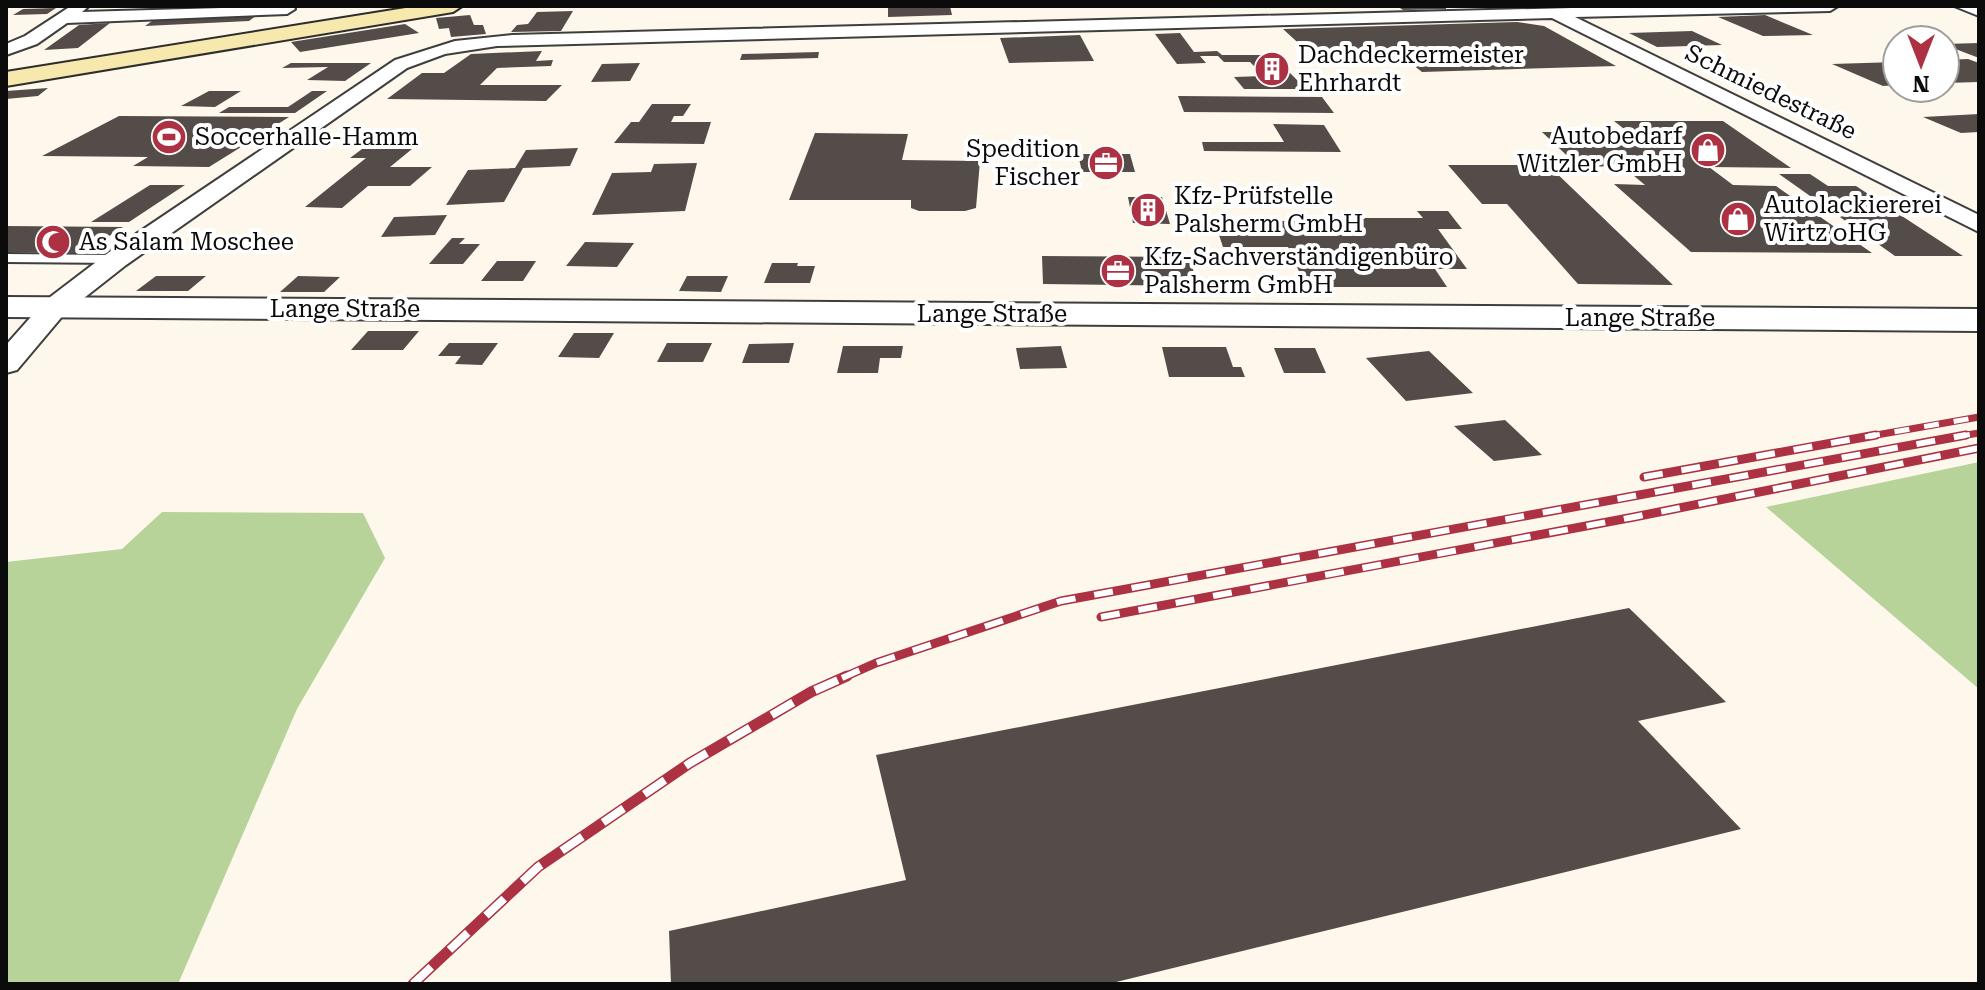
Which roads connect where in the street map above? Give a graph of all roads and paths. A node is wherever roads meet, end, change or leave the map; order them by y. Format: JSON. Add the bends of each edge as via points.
{"nodes":[{"id":1,"x":81,"y":6,"type":"edge"},
{"id":2,"x":432,"y":6,"type":"edge"},
{"id":3,"x":453,"y":6,"type":"edge"},
{"id":4,"x":1830,"y":6,"type":"edge"},
{"id":5,"x":1962,"y":6,"type":"edge"},
{"id":6,"x":287,"y":9,"type":"dead end"},
{"id":7,"x":1547,"y":10,"type":"edge"},
{"id":8,"x":1979,"y":11,"type":"edge"},
{"id":9,"x":63,"y":18,"type":"junction"},
{"id":10,"x":6,"y":50,"type":"edge"},
{"id":11,"x":6,"y":66,"type":"edge"},
{"id":12,"x":38,"y":70,"type":"junction"},
{"id":13,"x":6,"y":77,"type":"edge"},
{"id":14,"x":1979,"y":225,"type":"edge"},
{"id":15,"x":6,"y":258,"type":"edge"},
{"id":16,"x":117,"y":259,"type":"junction"},
{"id":17,"x":6,"y":307,"type":"edge"},
{"id":18,"x":55,"y":307,"type":"junction"},
{"id":19,"x":1979,"y":320,"type":"edge"},
{"id":20,"x":6,"y":364,"type":"edge"}],
"edges":[{"from":1,"to":9,"type":"street"},
{"from":2,"to":12,"type":"main road"},
{"from":3,"to":13,"type":"main road"},
{"from":4,"to":7,"type":"street"},
{"from":5,"to":8,"type":"street"},
{"from":6,"to":9,"type":"street"},
{"from":7,"to":14,"type":"street","name":"Schmiedestraße"},
{"from":7,"to":16,"type":"street","via":[[512,40],[453,46],[401,64]]},
{"from":9,"to":10,"type":"street"},
{"from":11,"to":12,"type":"street"},
{"from":12,"to":13,"type":"main road"},
{"from":15,"to":16,"type":"lane"},
{"from":16,"to":18,"type":"street"},
{"from":17,"to":18,"type":"street","name":"Lange Straße"},
{"from":18,"to":19,"type":"street","name":"Lange Straße"},
{"from":18,"to":20,"type":"street"}]}
